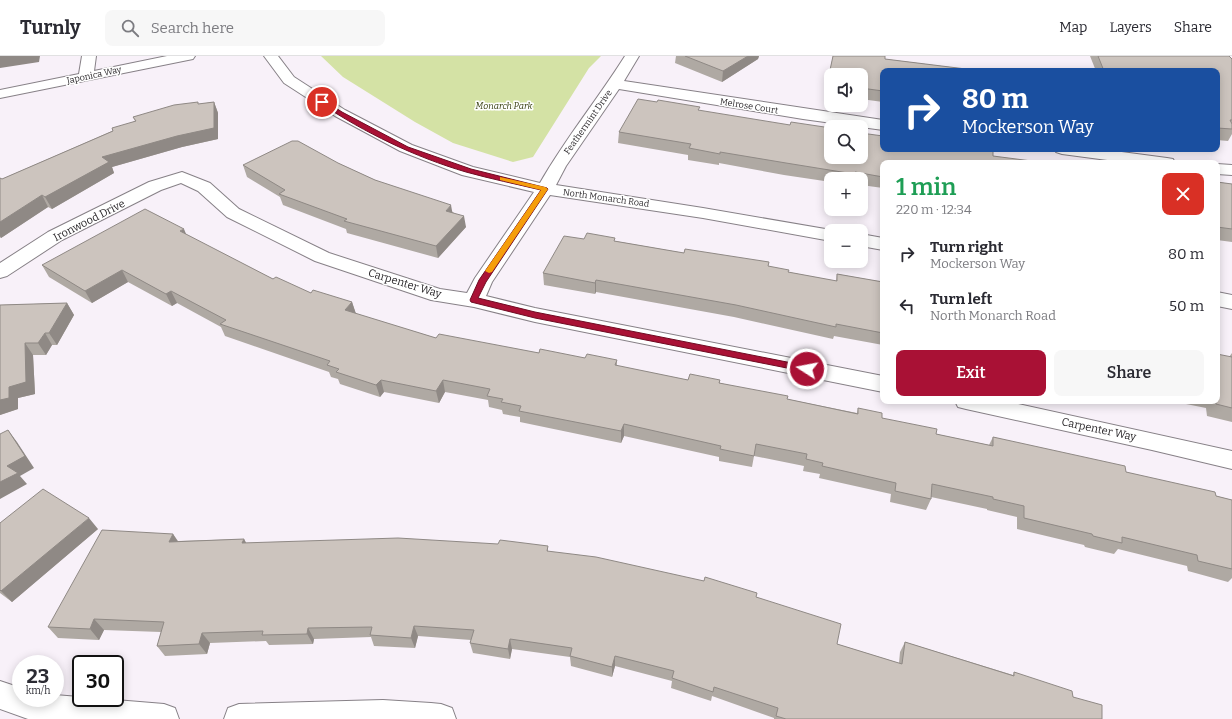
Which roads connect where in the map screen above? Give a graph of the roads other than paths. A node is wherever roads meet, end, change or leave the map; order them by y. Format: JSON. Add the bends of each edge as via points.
{"nodes":[{"id":1,"x":89,"y":56,"type":"edge"},
{"id":2,"x":188,"y":56,"type":"edge"},
{"id":3,"x":271,"y":56,"type":"edge"},
{"id":4,"x":632,"y":56,"type":"edge"},
{"id":5,"x":86,"y":77,"type":"junction"},
{"id":6,"x":615,"y":84,"type":"junction"},
{"id":7,"x":0,"y":94,"type":"edge"},
{"id":8,"x":880,"y":125,"type":"edge"},
{"id":9,"x":1084,"y":152,"type":"edge"},
{"id":10,"x":1144,"y":160,"type":"edge"},
{"id":11,"x":1220,"y":169,"type":"edge"},
{"id":12,"x":1232,"y":170,"type":"edge"},
{"id":13,"x":182,"y":177,"type":"joint"},
{"id":14,"x":545,"y":189,"type":"junction"},
{"id":15,"x":824,"y":234,"type":"edge"},
{"id":16,"x":868,"y":241,"type":"edge"},
{"id":17,"x":880,"y":243,"type":"edge"},
{"id":18,"x":0,"y":272,"type":"edge"},
{"id":19,"x":474,"y":300,"type":"junction"},
{"id":20,"x":1220,"y":300,"type":"edge"},
{"id":21,"x":1232,"y":302,"type":"edge"},
{"id":22,"x":880,"y":383,"type":"edge"},
{"id":23,"x":980,"y":404,"type":"edge"},
{"id":24,"x":1232,"y":460,"type":"edge"},
{"id":25,"x":0,"y":695,"type":"edge"},
{"id":26,"x":386,"y":717,"type":"edge"},
{"id":27,"x":164,"y":719,"type":"edge"},
{"id":28,"x":239,"y":719,"type":"edge"},
{"id":29,"x":441,"y":719,"type":"edge"}],
"edges":[{"from":1,"to":5,"type":"street"},
{"from":2,"to":5,"type":"street","name":"Japonica Way"},
{"from":3,"to":14,"type":"street","name":"North Monarch Road","via":[[289,80],[340,113],[406,148],[468,171]]},
{"from":4,"to":6,"type":"street","name":"Feathermint Drive"},
{"from":5,"to":7,"type":"street","name":"Japonica Way"},
{"from":6,"to":8,"type":"street","name":"Melrose Court"},
{"from":6,"to":14,"type":"street","name":"Feathermint Drive"},
{"from":9,"to":10,"type":"street"},
{"from":11,"to":12,"type":"street"},
{"from":13,"to":18,"type":"street","name":"Ironwood Drive","via":[[154,186],[56,236]]},
{"from":13,"to":19,"type":"street","name":"Carpenter Way","via":[[204,186],[233,213],[322,257],[438,295]]},
{"from":14,"to":15,"type":"street","name":"North Monarch Road"},
{"from":14,"to":19,"type":"street","name":"Feathermint Drive","via":[[482,282]]},
{"from":16,"to":17,"type":"street"},
{"from":19,"to":22,"type":"street","name":"Carpenter Way","via":[[535,315]]},
{"from":20,"to":21,"type":"street"},
{"from":23,"to":24,"type":"street","name":"Carpenter Way","via":[[1152,440]]},
{"from":25,"to":27,"type":"street","via":[[38,708]]},
{"from":26,"to":28,"type":"street","via":[[331,715]]},
{"from":26,"to":29,"type":"street","via":[[416,715]]}]}
